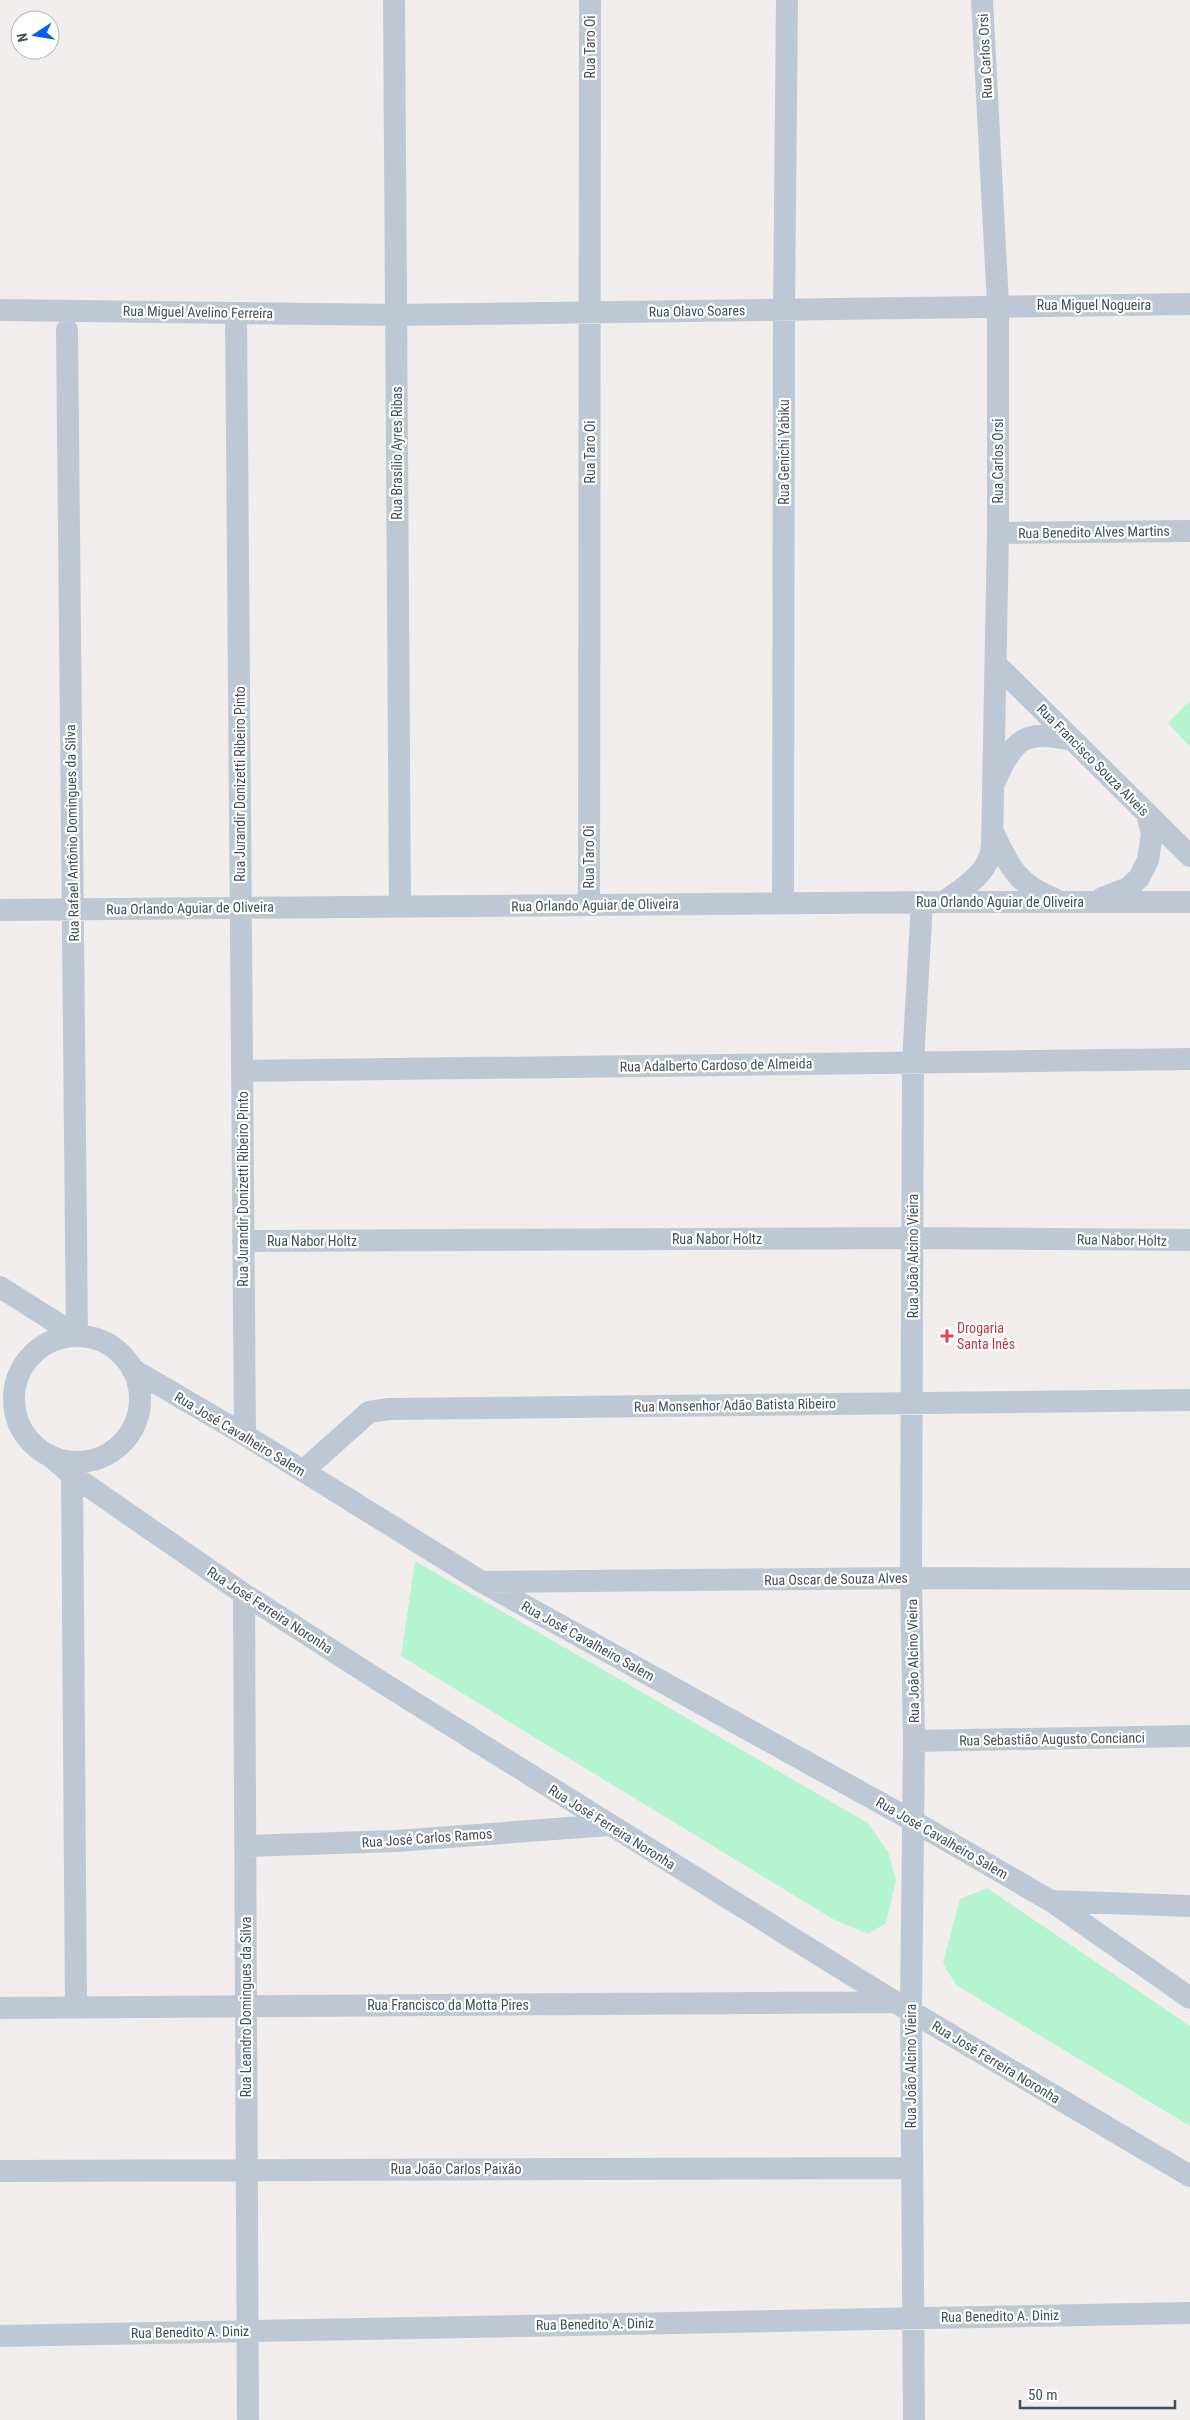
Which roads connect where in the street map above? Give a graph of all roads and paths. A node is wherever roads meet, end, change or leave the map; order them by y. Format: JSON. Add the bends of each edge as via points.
{"nodes":[{"id":1,"x":394,"y":0,"type":"edge"},
{"id":2,"x":590,"y":0,"type":"edge"},
{"id":3,"x":787,"y":0,"type":"edge"},
{"id":4,"x":982,"y":0,"type":"edge"},
{"id":5,"x":1190,"y":304,"type":"edge"},
{"id":6,"x":998,"y":305,"type":"junction"},
{"id":7,"x":0,"y":310,"type":"edge"},
{"id":8,"x":784,"y":310,"type":"junction"},
{"id":9,"x":590,"y":312,"type":"junction"},
{"id":10,"x":236,"y":313,"type":"junction"},
{"id":11,"x":396,"y":315,"type":"junction"},
{"id":12,"x":67,"y":330,"type":"dead end"},
{"id":13,"x":1190,"y":531,"type":"edge"},
{"id":14,"x":998,"y":533,"type":"junction"},
{"id":15,"x":996,"y":664,"type":"junction"},
{"id":16,"x":1072,"y":740,"type":"junction"},
{"id":17,"x":993,"y":785,"type":"junction"},
{"id":18,"x":1147,"y":813,"type":"junction"},
{"id":19,"x":992,"y":828,"type":"junction"},
{"id":20,"x":1190,"y":856,"type":"edge"},
{"id":21,"x":934,"y":902,"type":"junction"},
{"id":22,"x":1061,"y":902,"type":"junction"},
{"id":23,"x":1094,"y":902,"type":"junction"},
{"id":24,"x":1190,"y":902,"type":"edge"},
{"id":25,"x":784,"y":903,"type":"junction"},
{"id":26,"x":589,"y":905,"type":"junction"},
{"id":27,"x":400,"y":907,"type":"junction"},
{"id":28,"x":241,"y":908,"type":"junction"},
{"id":29,"x":73,"y":909,"type":"junction"},
{"id":30,"x":0,"y":910,"type":"edge"},
{"id":31,"x":1190,"y":1058,"type":"edge"},
{"id":32,"x":913,"y":1062,"type":"junction"},
{"id":33,"x":242,"y":1072,"type":"junction"},
{"id":34,"x":913,"y":1238,"type":"junction"},
{"id":35,"x":1190,"y":1240,"type":"edge"},
{"id":36,"x":244,"y":1241,"type":"junction"},
{"id":37,"x":0,"y":1287,"type":"edge"},
{"id":38,"x":77,"y":1336,"type":"junction"},
{"id":39,"x":132,"y":1369,"type":"junction"},
{"id":40,"x":1190,"y":1400,"type":"edge"},
{"id":41,"x":912,"y":1403,"type":"junction"},
{"id":42,"x":0,"y":1424,"type":"edge"},
{"id":43,"x":245,"y":1436,"type":"junction"},
{"id":44,"x":41,"y":1450,"type":"junction"},
{"id":45,"x":303,"y":1471,"type":"junction"},
{"id":46,"x":72,"y":1475,"type":"junction"},
{"id":47,"x":912,"y":1578,"type":"junction"},
{"id":48,"x":1190,"y":1579,"type":"edge"},
{"id":49,"x":482,"y":1582,"type":"junction"},
{"id":50,"x":244,"y":1594,"type":"junction"},
{"id":51,"x":1190,"y":1736,"type":"edge"},
{"id":52,"x":914,"y":1741,"type":"junction"},
{"id":53,"x":913,"y":1821,"type":"junction"},
{"id":54,"x":609,"y":1825,"type":"junction"},
{"id":55,"x":245,"y":1846,"type":"junction"},
{"id":56,"x":1052,"y":1900,"type":"junction"},
{"id":57,"x":1190,"y":1906,"type":"edge"},
{"id":58,"x":1190,"y":1998,"type":"edge"},
{"id":59,"x":246,"y":2007,"type":"junction"},
{"id":60,"x":903,"y":2007,"type":"junction"},
{"id":61,"x":0,"y":2008,"type":"edge"},
{"id":62,"x":76,"y":2008,"type":"junction"},
{"id":63,"x":912,"y":2168,"type":"junction"},
{"id":64,"x":247,"y":2170,"type":"junction"},
{"id":65,"x":0,"y":2171,"type":"edge"},
{"id":66,"x":1190,"y":2176,"type":"edge"},
{"id":67,"x":1190,"y":2313,"type":"edge"},
{"id":68,"x":913,"y":2318,"type":"junction"},
{"id":69,"x":248,"y":2331,"type":"junction"},
{"id":70,"x":0,"y":2336,"type":"edge"},
{"id":71,"x":248,"y":2420,"type":"edge"},
{"id":72,"x":914,"y":2420,"type":"edge"}],
"edges":[{"from":1,"to":11,"type":"street","name":"Rua Brasílio Ayres Ribas"},
{"from":2,"to":9,"type":"street","name":"Rua Taro Oi"},
{"from":3,"to":8,"type":"street","name":"Rua Genichi Yabiku"},
{"from":4,"to":6,"type":"street","name":"Rua Carlos Orsi"},
{"from":5,"to":6,"type":"street","name":"Rua Miguel Nogueira"},
{"from":6,"to":8,"type":"street","name":"Rua Olavo Soares"},
{"from":6,"to":14,"type":"street","name":"Rua Carlos Orsi"},
{"from":7,"to":10,"type":"street","name":"Rua Miguel Avelino Ferreira"},
{"from":8,"to":9,"type":"street","name":"Rua Olavo Soares"},
{"from":8,"to":25,"type":"street","name":"Rua Genichi Yabiku"},
{"from":9,"to":11,"type":"street","name":"Rua Olavo Soares"},
{"from":9,"to":26,"type":"street","name":"Rua Taro Oi"},
{"from":10,"to":11,"type":"street","name":"Rua Miguel Avelino Ferreira"},
{"from":10,"to":28,"type":"street","name":"Rua Jurandir Donizetti Ribeiro Pinto"},
{"from":11,"to":27,"type":"street","name":"Rua Brasílio Ayres Ribas"},
{"from":12,"to":29,"type":"street","name":"Rua Rafael Antônio Domingues da Silva"},
{"from":13,"to":14,"type":"street","name":"Rua Benedito Alves Martins"},
{"from":14,"to":15,"type":"street","name":"Rua Carlos Orsi"},
{"from":15,"to":16,"type":"street","name":"Rua Francisco Souza Alveis"},
{"from":15,"to":17,"type":"street","name":"Rua Carlos Orsi"},
{"from":16,"to":17,"type":"street","via":[[1037,735],[1025,738],[1012,749]]},
{"from":16,"to":18,"type":"street","name":"Rua Francisco Souza Alveis"},
{"from":17,"to":19,"type":"street","name":"Rua Carlos Orsi"},
{"from":18,"to":20,"type":"street","name":"Rua Francisco Souza Alveis"},
{"from":18,"to":23,"type":"street","via":[[1152,834],[1148,860],[1139,878],[1128,888]]},
{"from":19,"to":21,"type":"street","name":"Rua Carlos Orsi","via":[[990,858],[985,869]]},
{"from":19,"to":22,"type":"street","via":[[1011,870],[1040,894]]},
{"from":21,"to":22,"type":"street","name":"Rua Orlando Aguiar de Oliveira"},
{"from":21,"to":25,"type":"street","name":"Rua Orlando Aguiar de Oliveira"},
{"from":21,"to":32,"type":"street","name":"Rua João Alcino Vieira"},
{"from":22,"to":23,"type":"street","name":"Rua Orlando Aguiar de Oliveira"},
{"from":23,"to":24,"type":"street","name":"Rua Orlando Aguiar de Oliveira"},
{"from":25,"to":26,"type":"street","name":"Rua Orlando Aguiar de Oliveira"},
{"from":26,"to":27,"type":"street","name":"Rua Orlando Aguiar de Oliveira"},
{"from":27,"to":28,"type":"street","name":"Rua Orlando Aguiar de Oliveira"},
{"from":28,"to":29,"type":"street","name":"Rua Orlando Aguiar de Oliveira"},
{"from":28,"to":33,"type":"street","name":"Rua Jurandir Donizetti Ribeiro Pinto"},
{"from":29,"to":30,"type":"street","name":"Rua Orlando Aguiar de Oliveira"},
{"from":29,"to":38,"type":"street","name":"Rua Rafael Antônio Domingues da Silva"},
{"from":31,"to":32,"type":"street","name":"Rua Adalberto Cardoso de Almeida"},
{"from":32,"to":33,"type":"street","name":"Rua Adalberto Cardoso de Almeida"},
{"from":32,"to":34,"type":"street","name":"Rua João Alcino Vieira"},
{"from":33,"to":36,"type":"street","name":"Rua Jurandir Donizetti Ribeiro Pinto"},
{"from":34,"to":35,"type":"street","name":"Rua Nabor Holtz"},
{"from":34,"to":36,"type":"street","name":"Rua Nabor Holtz"},
{"from":34,"to":41,"type":"street","name":"Rua João Alcino Vieira"},
{"from":36,"to":43,"type":"street","name":"Rua Jurandir Donizetti Ribeiro Pinto"},
{"from":37,"to":38,"type":"street"},
{"from":38,"to":39,"type":"street","via":[[116,1349]]},
{"from":38,"to":44,"type":"street","via":[[56,1339],[34,1352],[16,1384],[15,1408],[23,1431]]},
{"from":39,"to":43,"type":"street","name":"Rua José Cavalheiro Salem"},
{"from":39,"to":44,"type":"street","via":[[139,1393],[137,1418],[126,1438],[112,1451],[96,1459],[72,1462]]},
{"from":40,"to":41,"type":"street","name":"Rua Monsenhor Adão Batista Ribeiro"},
{"from":41,"to":45,"type":"street","name":"Rua Monsenhor Adão Batista Ribeiro","via":[[389,1409],[369,1412]]},
{"from":41,"to":47,"type":"street","name":"Rua João Alcino Vieira"},
{"from":42,"to":44,"type":"street","name":"Rua José Ferreira Noronha"},
{"from":43,"to":45,"type":"street","name":"Rua José Cavalheiro Salem"},
{"from":44,"to":46,"type":"street","name":"Rua José Ferreira Noronha"},
{"from":45,"to":49,"type":"street","name":"Rua José Cavalheiro Salem"},
{"from":46,"to":50,"type":"street","name":"Rua José Ferreira Noronha"},
{"from":46,"to":62,"type":"street"},
{"from":47,"to":48,"type":"street","name":"Rua Oscar de Souza Alves"},
{"from":47,"to":49,"type":"street","name":"Rua Oscar de Souza Alves"},
{"from":47,"to":52,"type":"street","name":"Rua João Alcino Vieira"},
{"from":49,"to":53,"type":"street","name":"Rua José Cavalheiro Salem"},
{"from":50,"to":54,"type":"street","name":"Rua José Ferreira Noronha"},
{"from":50,"to":55,"type":"street","name":"Rua Leandro Domingues da Silva"},
{"from":51,"to":52,"type":"street","name":"Rua Sebastião Augusto Concianci"},
{"from":52,"to":53,"type":"street","name":"Rua João Alcino Vieira"},
{"from":53,"to":56,"type":"street","name":"Rua José Cavalheiro Salem"},
{"from":53,"to":60,"type":"street","name":"Rua João Alcino Vieira"},
{"from":54,"to":55,"type":"street","name":"Rua José Carlos Ramos","via":[[396,1841]]},
{"from":54,"to":60,"type":"street","name":"Rua José Ferreira Noronha"},
{"from":55,"to":59,"type":"street","name":"Rua Leandro Domingues da Silva"},
{"from":56,"to":57,"type":"street","name":"Rua José Cavalheiro Salem"},
{"from":56,"to":58,"type":"street","name":"Rua José Cavalheiro Salem"},
{"from":59,"to":60,"type":"street","name":"Rua Francisco da Motta Pires"},
{"from":59,"to":62,"type":"street","name":"Rua Francisco da Motta Pires"},
{"from":59,"to":64,"type":"street","name":"Rua Leandro Domingues da Silva"},
{"from":60,"to":63,"type":"street","name":"Rua João Alcino Vieira"},
{"from":60,"to":66,"type":"street","name":"Rua José Ferreira Noronha"},
{"from":61,"to":62,"type":"street","name":"Rua Francisco da Motta Pires"},
{"from":63,"to":64,"type":"street","name":"Rua João Carlos Paixão"},
{"from":63,"to":68,"type":"street","name":"Rua João Alcino Vieira"},
{"from":64,"to":65,"type":"street","name":"Rua João Carlos Paixão"},
{"from":64,"to":69,"type":"street","name":"Rua Leandro Domingues da Silva"},
{"from":67,"to":68,"type":"street","name":"Rua Benedito A. Diniz"},
{"from":68,"to":69,"type":"street","name":"Rua Benedito A. Diniz"},
{"from":68,"to":72,"type":"street","name":"Rua João Alcino Vieira"},
{"from":69,"to":70,"type":"street","name":"Rua Benedito A. Diniz"},
{"from":69,"to":71,"type":"street","name":"Rua Leandro Domingues da Silva"}]}
